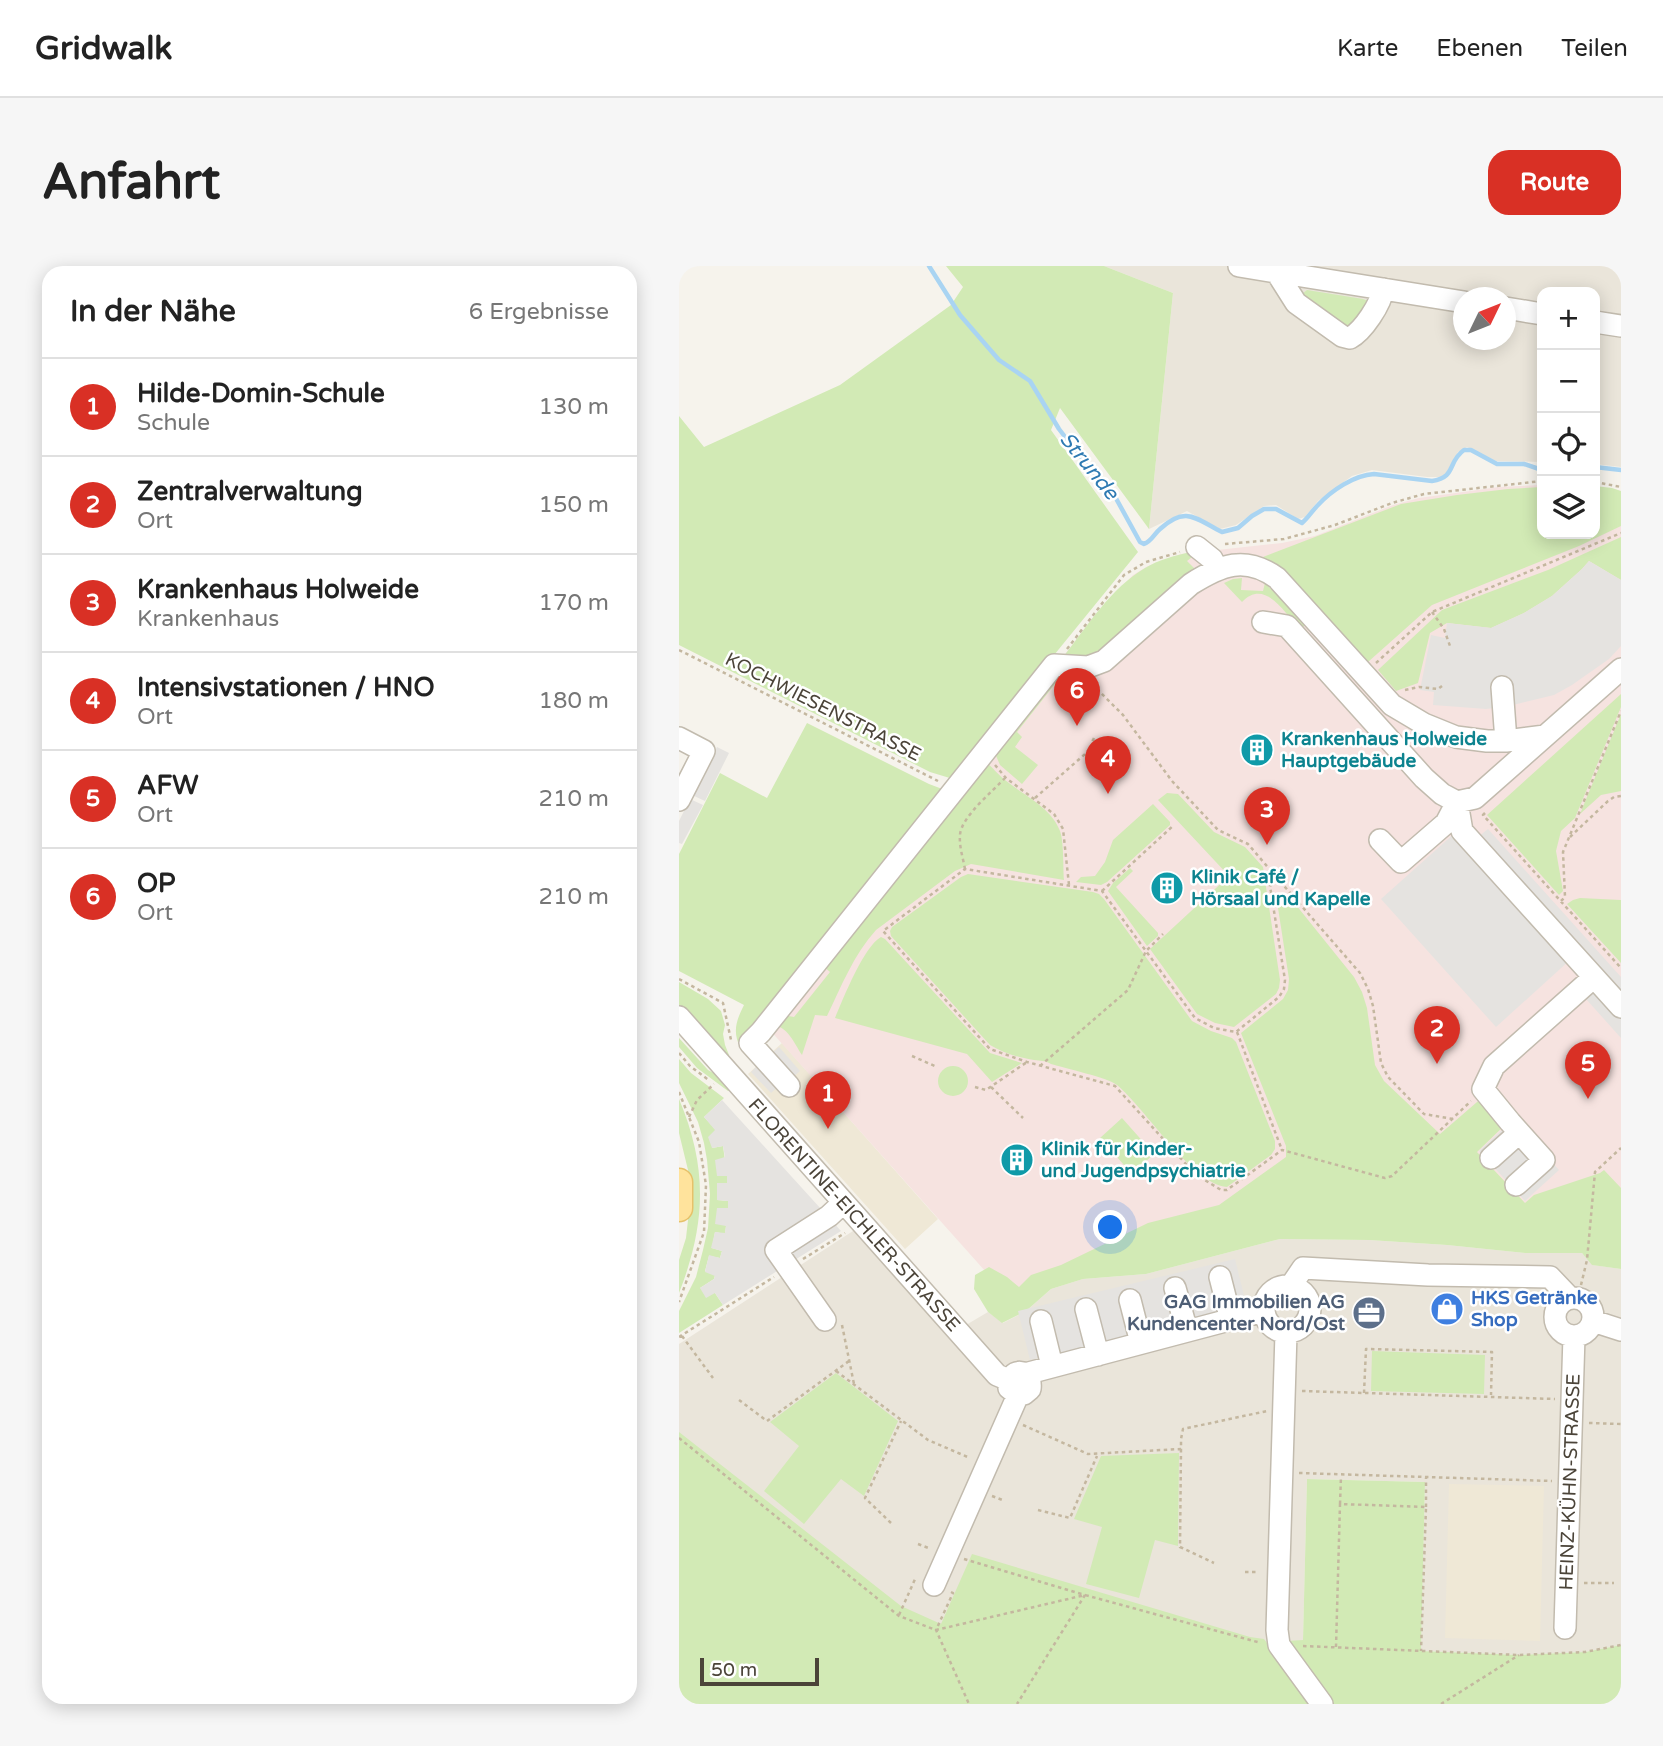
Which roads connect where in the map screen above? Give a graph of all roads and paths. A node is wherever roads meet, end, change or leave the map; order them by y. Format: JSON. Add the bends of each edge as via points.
{"nodes":[{"id":1,"x":1239,"y":266,"type":"edge"},
{"id":2,"x":1277,"y":273,"type":"junction"},
{"id":3,"x":1341,"y":274,"type":"edge"},
{"id":4,"x":1383,"y":289,"type":"junction"},
{"id":5,"x":1453,"y":300,"type":"edge"},
{"id":6,"x":1516,"y":310,"type":"edge"},
{"id":7,"x":1537,"y":313,"type":"edge"},
{"id":8,"x":1600,"y":323,"type":"edge"},
{"id":9,"x":1621,"y":326,"type":"edge"},
{"id":10,"x":1537,"y":482,"type":"edge"},
{"id":11,"x":1600,"y":483,"type":"edge"},
{"id":12,"x":1621,"y":487,"type":"edge"},
{"id":13,"x":1621,"y":533,"type":"edge"},
{"id":14,"x":1197,"y":547,"type":"junction"},
{"id":15,"x":1217,"y":569,"type":"junction"},
{"id":16,"x":1431,"y":612,"type":"junction"},
{"id":17,"x":1263,"y":622,"type":"dead end"},
{"id":18,"x":1450,"y":646,"type":"dead end"},
{"id":19,"x":679,"y":650,"type":"edge"},
{"id":20,"x":1054,"y":665,"type":"junction"},
{"id":21,"x":1088,"y":667,"type":"junction"},
{"id":22,"x":1621,"y":669,"type":"edge"},
{"id":23,"x":1364,"y":674,"type":"junction"},
{"id":24,"x":1443,"y":685,"type":"dead end"},
{"id":25,"x":1502,"y":687,"type":"dead end"},
{"id":26,"x":1394,"y":693,"type":"dead end"},
{"id":27,"x":1621,"y":711,"type":"edge"},
{"id":28,"x":1545,"y":736,"type":"junction"},
{"id":29,"x":679,"y":738,"type":"edge"},
{"id":30,"x":1094,"y":738,"type":"dead end"},
{"id":31,"x":1506,"y":741,"type":"junction"},
{"id":32,"x":988,"y":748,"type":"junction"},
{"id":33,"x":1006,"y":778,"type":"junction"},
{"id":34,"x":956,"y":788,"type":"junction"},
{"id":35,"x":1621,"y":796,"type":"edge"},
{"id":36,"x":1035,"y":799,"type":"junction"},
{"id":37,"x":679,"y":800,"type":"edge"},
{"id":38,"x":1457,"y":802,"type":"junction"},
{"id":39,"x":1493,"y":806,"type":"dead end"},
{"id":40,"x":1174,"y":825,"type":"dead end"},
{"id":41,"x":1569,"y":838,"type":"junction"},
{"id":42,"x":1380,"y":840,"type":"dead end"},
{"id":43,"x":965,"y":869,"type":"junction"},
{"id":44,"x":1278,"y":879,"type":"junction"},
{"id":45,"x":1069,"y":885,"type":"junction"},
{"id":46,"x":1102,"y":891,"type":"junction"},
{"id":47,"x":1561,"y":901,"type":"junction"},
{"id":48,"x":1163,"y":934,"type":"dead end"},
{"id":49,"x":1146,"y":950,"type":"junction"},
{"id":50,"x":1621,"y":968,"type":"edge"},
{"id":51,"x":1594,"y":977,"type":"junction"},
{"id":52,"x":679,"y":979,"type":"edge"},
{"id":53,"x":1621,"y":1007,"type":"edge"},
{"id":54,"x":679,"y":1017,"type":"edge"},
{"id":55,"x":679,"y":1030,"type":"edge"},
{"id":56,"x":1236,"y":1031,"type":"junction"},
{"id":57,"x":731,"y":1039,"type":"dead end"},
{"id":58,"x":703,"y":1045,"type":"junction"},
{"id":59,"x":912,"y":1056,"type":"dead end"},
{"id":60,"x":1027,"y":1062,"type":"junction"},
{"id":61,"x":1039,"y":1066,"type":"junction"},
{"id":62,"x":937,"y":1067,"type":"dead end"},
{"id":63,"x":720,"y":1078,"type":"junction"},
{"id":64,"x":789,"y":1086,"type":"dead end"},
{"id":65,"x":975,"y":1087,"type":"dead end"},
{"id":66,"x":991,"y":1087,"type":"junction"},
{"id":67,"x":1483,"y":1089,"type":"junction"},
{"id":68,"x":689,"y":1117,"type":"dead end"},
{"id":69,"x":1023,"y":1118,"type":"dead end"},
{"id":70,"x":1453,"y":1119,"type":"junction"},
{"id":71,"x":1519,"y":1133,"type":"junction"},
{"id":72,"x":1621,"y":1148,"type":"edge"},
{"id":73,"x":1282,"y":1150,"type":"junction"},
{"id":74,"x":1492,"y":1158,"type":"dead end"},
{"id":75,"x":679,"y":1182,"type":"edge"},
{"id":76,"x":1516,"y":1185,"type":"dead end"},
{"id":77,"x":843,"y":1203,"type":"junction"},
{"id":78,"x":679,"y":1208,"type":"edge"},
{"id":79,"x":861,"y":1223,"type":"junction"},
{"id":80,"x":788,"y":1269,"type":"junction"},
{"id":81,"x":1220,"y":1277,"type":"dead end"},
{"id":82,"x":1290,"y":1287,"type":"junction"},
{"id":83,"x":1175,"y":1288,"type":"dead end"},
{"id":84,"x":1574,"y":1298,"type":"junction"},
{"id":85,"x":1130,"y":1300,"type":"dead end"},
{"id":86,"x":1086,"y":1309,"type":"dead end"},
{"id":87,"x":1263,"y":1311,"type":"junction"},
{"id":88,"x":825,"y":1320,"type":"dead end"},
{"id":89,"x":1231,"y":1320,"type":"junction"},
{"id":90,"x":1041,"y":1321,"type":"dead end"},
{"id":91,"x":1593,"y":1321,"type":"junction"},
{"id":92,"x":1621,"y":1330,"type":"edge"},
{"id":93,"x":1187,"y":1331,"type":"junction"},
{"id":94,"x":1286,"y":1333,"type":"junction"},
{"id":95,"x":680,"y":1336,"type":"edge"},
{"id":96,"x":1574,"y":1336,"type":"junction"},
{"id":97,"x":1142,"y":1343,"type":"junction"},
{"id":98,"x":1098,"y":1355,"type":"junction"},
{"id":99,"x":849,"y":1361,"type":"dead end"},
{"id":100,"x":1052,"y":1366,"type":"junction"},
{"id":101,"x":836,"y":1371,"type":"junction"},
{"id":102,"x":713,"y":1378,"type":"dead end"},
{"id":103,"x":1017,"y":1383,"type":"junction"},
{"id":104,"x":1285,"y":1391,"type":"junction"},
{"id":105,"x":1364,"y":1393,"type":"junction"},
{"id":106,"x":1491,"y":1397,"type":"junction"},
{"id":107,"x":1572,"y":1399,"type":"junction"},
{"id":108,"x":739,"y":1400,"type":"dead end"},
{"id":109,"x":1262,"y":1411,"type":"dead end"},
{"id":110,"x":1007,"y":1418,"type":"junction"},
{"id":111,"x":901,"y":1421,"type":"junction"},
{"id":112,"x":1571,"y":1423,"type":"junction"},
{"id":113,"x":1621,"y":1424,"type":"edge"},
{"id":114,"x":679,"y":1438,"type":"edge"},
{"id":115,"x":1181,"y":1449,"type":"junction"},
{"id":116,"x":1098,"y":1454,"type":"junction"},
{"id":117,"x":986,"y":1466,"type":"junction"},
{"id":118,"x":1282,"y":1473,"type":"junction"},
{"id":119,"x":1341,"y":1475,"type":"junction"},
{"id":120,"x":1426,"y":1477,"type":"junction"},
{"id":121,"x":1570,"y":1482,"type":"junction"},
{"id":122,"x":995,"y":1497,"type":"dead end"},
{"id":123,"x":1005,"y":1501,"type":"dead end"},
{"id":124,"x":1340,"y":1504,"type":"junction"},
{"id":125,"x":1426,"y":1507,"type":"junction"},
{"id":126,"x":1038,"y":1510,"type":"dead end"},
{"id":127,"x":891,"y":1523,"type":"dead end"},
{"id":128,"x":947,"y":1554,"type":"junction"},
{"id":129,"x":1215,"y":1563,"type":"dead end"},
{"id":130,"x":1599,"y":1583,"type":"dead end"},
{"id":131,"x":1613,"y":1583,"type":"dead end"},
{"id":132,"x":934,"y":1585,"type":"junction"},
{"id":133,"x":899,"y":1616,"type":"junction"},
{"id":134,"x":1565,"y":1628,"type":"dead end"},
{"id":135,"x":936,"y":1630,"type":"junction"},
{"id":136,"x":1336,"y":1647,"type":"dead end"},
{"id":137,"x":1421,"y":1651,"type":"dead end"},
{"id":138,"x":1519,"y":1655,"type":"dead end"},
{"id":139,"x":969,"y":1704,"type":"edge"},
{"id":140,"x":1017,"y":1704,"type":"edge"},
{"id":141,"x":1322,"y":1704,"type":"edge"},
{"id":142,"x":1441,"y":1704,"type":"edge"}],
"edges":[{"from":1,"to":2,"type":"street"},
{"from":2,"to":3,"type":"street"},
{"from":2,"to":4,"type":"street","via":[[1296,303],[1350,338],[1364,325]]},
{"from":3,"to":4,"type":"street"},
{"from":4,"to":5,"type":"street"},
{"from":6,"to":7,"type":"street"},
{"from":8,"to":9,"type":"street"},
{"from":10,"to":14,"type":"path","via":[[1424,494],[1284,539]]},
{"from":11,"to":12,"type":"path"},
{"from":13,"to":16,"type":"path"},
{"from":14,"to":15,"type":"street"},
{"from":14,"to":20,"type":"path","via":[[1146,562],[1124,575]]},
{"from":15,"to":21,"type":"street","via":[[1191,584],[1104,661]]},
{"from":15,"to":23,"type":"street","via":[[1241,564],[1277,578]]},
{"from":16,"to":18,"type":"path"},
{"from":16,"to":23,"type":"path"},
{"from":17,"to":38,"type":"street","via":[[1287,626],[1424,778]]},
{"from":19,"to":34,"type":"path","name":"KOCHWIESENSTRASSE"},
{"from":20,"to":21,"type":"street"},
{"from":20,"to":32,"type":"street"},
{"from":21,"to":44,"type":"path","via":[[1092,684],[1123,715],[1172,781],[1218,830],[1248,845]]},
{"from":22,"to":28,"type":"street"},
{"from":23,"to":31,"type":"street","via":[[1392,705],[1424,724],[1456,737]]},
{"from":24,"to":26,"type":"path"},
{"from":25,"to":31,"type":"street"},
{"from":27,"to":41,"type":"path"},
{"from":28,"to":31,"type":"street"},
{"from":28,"to":38,"type":"street","via":[[1475,798]]},
{"from":29,"to":37,"type":"street","via":[[705,751]]},
{"from":30,"to":36,"type":"path","via":[[1093,747]]},
{"from":32,"to":33,"type":"path","via":[[990,759]]},
{"from":32,"to":34,"type":"street"},
{"from":33,"to":36,"type":"path"},
{"from":33,"to":43,"type":"path","via":[[961,828]]},
{"from":34,"to":64,"type":"street","via":[[750,1043]]},
{"from":35,"to":41,"type":"path","via":[[1608,801]]},
{"from":36,"to":45,"type":"path","via":[[1054,814],[1063,829]]},
{"from":38,"to":42,"type":"street","via":[[1446,823],[1401,862]]},
{"from":38,"to":51,"type":"street","via":[[1462,831]]},
{"from":39,"to":47,"type":"path","via":[[1483,815]]},
{"from":40,"to":46,"type":"path"},
{"from":41,"to":47,"type":"path","via":[[1563,852],[1565,897]]},
{"from":43,"to":45,"type":"path"},
{"from":43,"to":60,"type":"path","via":[[883,931],[990,1049]]},
{"from":44,"to":56,"type":"path","via":[[1270,886],[1284,989]]},
{"from":44,"to":70,"type":"path","via":[[1360,973],[1373,1006],[1381,1063],[1388,1077],[1424,1114]]},
{"from":45,"to":46,"type":"path"},
{"from":46,"to":49,"type":"path"},
{"from":47,"to":50,"type":"path"},
{"from":48,"to":49,"type":"path"},
{"from":49,"to":56,"type":"path","via":[[1195,1017],[1214,1028]]},
{"from":49,"to":61,"type":"path","via":[[1128,990]]},
{"from":51,"to":53,"type":"street"},
{"from":51,"to":67,"type":"street","via":[[1494,1066]]},
{"from":52,"to":57,"type":"path","via":[[723,1003]]},
{"from":54,"to":58,"type":"street","name":"FLORENTINE-EICHLER-STRASSE"},
{"from":55,"to":58,"type":"street","name":"FLORENTINE-EICHLER-STRASSE"},
{"from":56,"to":73,"type":"path"},
{"from":58,"to":63,"type":"street","name":"FLORENTINE-EICHLER-STRASSE"},
{"from":59,"to":62,"type":"path"},
{"from":60,"to":61,"type":"path"},
{"from":60,"to":66,"type":"path"},
{"from":61,"to":73,"type":"path","via":[[1115,1086],[1195,1174],[1220,1190],[1227,1190]]},
{"from":63,"to":68,"type":"path","via":[[697,1100]]},
{"from":63,"to":77,"type":"street","name":"FLORENTINE-EICHLER-STRASSE"},
{"from":65,"to":66,"type":"path"},
{"from":66,"to":69,"type":"path"},
{"from":67,"to":70,"type":"path"},
{"from":67,"to":71,"type":"street"},
{"from":70,"to":73,"type":"path","via":[[1385,1178]]},
{"from":71,"to":74,"type":"street"},
{"from":71,"to":76,"type":"street","via":[[1545,1160]]},
{"from":72,"to":84,"type":"path","via":[[1595,1172],[1587,1260]]},
{"from":75,"to":78,"type":"main road"},
{"from":77,"to":79,"type":"street","name":"FLORENTINE-EICHLER-STRASSE"},
{"from":77,"to":80,"type":"street","via":[[776,1250]]},
{"from":79,"to":80,"type":"path"},
{"from":79,"to":103,"type":"street","name":"FLORENTINE-EICHLER-STRASSE","via":[[996,1375]]},
{"from":80,"to":88,"type":"street"},
{"from":80,"to":95,"type":"path"},
{"from":81,"to":89,"type":"street"},
{"from":82,"to":84,"type":"street","via":[[1303,1268],[1551,1277]]},
{"from":82,"to":87,"type":"street","via":[[1271,1293]]},
{"from":82,"to":94,"type":"street","via":[[1303,1293],[1310,1307],[1301,1328]]},
{"from":83,"to":93,"type":"street"},
{"from":84,"to":91,"type":"street","via":[[1590,1307]]},
{"from":84,"to":96,"type":"street","via":[[1558,1305],[1554,1319],[1561,1331]]},
{"from":85,"to":97,"type":"street"},
{"from":86,"to":98,"type":"street"},
{"from":87,"to":89,"type":"street"},
{"from":87,"to":94,"type":"street","via":[[1273,1329]]},
{"from":89,"to":93,"type":"street"},
{"from":90,"to":100,"type":"street"},
{"from":91,"to":92,"type":"street"},
{"from":91,"to":96,"type":"street","via":[[1586,1332]]},
{"from":93,"to":97,"type":"street"},
{"from":94,"to":104,"type":"street"},
{"from":95,"to":102,"type":"path"},
{"from":96,"to":107,"type":"street","name":"HEINZ-KÜHN-STRASSE"},
{"from":97,"to":98,"type":"street"},
{"from":98,"to":100,"type":"street"},
{"from":99,"to":101,"type":"path"},
{"from":100,"to":103,"type":"street"},
{"from":101,"to":108,"type":"path","via":[[767,1421]]},
{"from":101,"to":111,"type":"path"},
{"from":103,"to":110,"type":"street"},
{"from":104,"to":105,"type":"path"},
{"from":104,"to":118,"type":"street"},
{"from":105,"to":106,"type":"path"},
{"from":105,"to":106,"type":"path","via":[[1366,1349],[1429,1350],[1492,1352]]},
{"from":106,"to":107,"type":"path"},
{"from":107,"to":112,"type":"street","name":"HEINZ-KÜHN-STRASSE"},
{"from":109,"to":115,"type":"path","via":[[1183,1429]]},
{"from":110,"to":116,"type":"path","via":[[1088,1454]]},
{"from":110,"to":117,"type":"street"},
{"from":111,"to":117,"type":"path","via":[[928,1440]]},
{"from":111,"to":127,"type":"path","via":[[865,1498]]},
{"from":112,"to":113,"type":"path"},
{"from":112,"to":121,"type":"street","name":"HEINZ-KÜHN-STRASSE"},
{"from":114,"to":133,"type":"path"},
{"from":115,"to":116,"type":"path"},
{"from":115,"to":129,"type":"path","via":[[1180,1547]]},
{"from":116,"to":126,"type":"path","via":[[1070,1518]]},
{"from":117,"to":128,"type":"street"},
{"from":118,"to":119,"type":"path"},
{"from":118,"to":141,"type":"street","via":[[1279,1645]]},
{"from":119,"to":120,"type":"path"},
{"from":119,"to":124,"type":"path"},
{"from":120,"to":121,"type":"path"},
{"from":120,"to":125,"type":"path"},
{"from":121,"to":134,"type":"street","name":"HEINZ-KÜHN-STRASSE"},
{"from":122,"to":123,"type":"path"},
{"from":124,"to":125,"type":"path"},
{"from":124,"to":136,"type":"path"},
{"from":125,"to":137,"type":"path"},
{"from":128,"to":132,"type":"street"},
{"from":128,"to":140,"type":"path","via":[[1085,1595]]},
{"from":130,"to":131,"type":"path"},
{"from":132,"to":133,"type":"path"},
{"from":132,"to":135,"type":"path"},
{"from":133,"to":135,"type":"path"},
{"from":135,"to":139,"type":"path"},
{"from":138,"to":142,"type":"path"}]}
